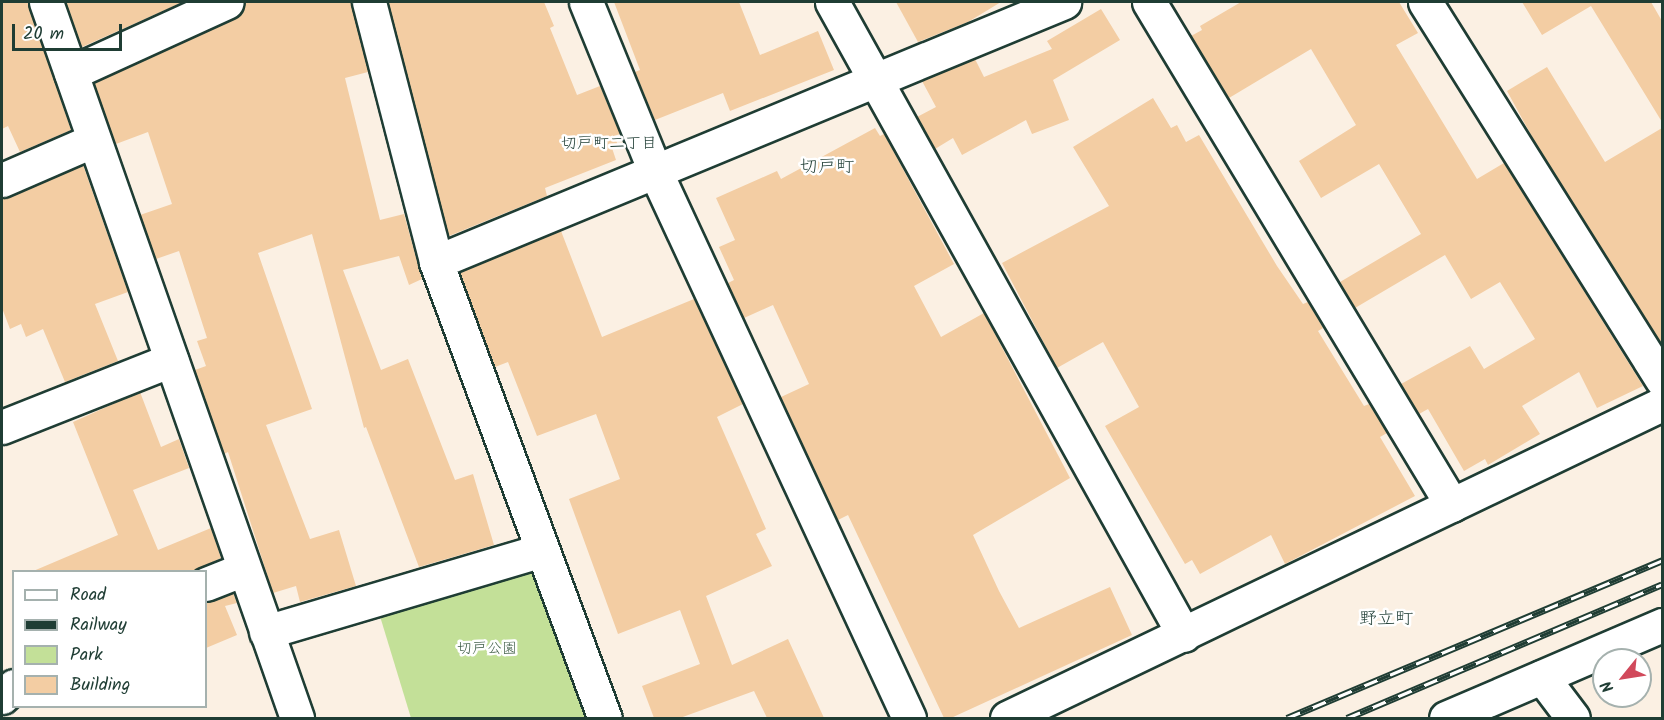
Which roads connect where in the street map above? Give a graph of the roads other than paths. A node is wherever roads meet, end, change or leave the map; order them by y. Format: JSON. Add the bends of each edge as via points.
{"nodes":[{"id":1,"x":46,"y":2,"type":"edge"},
{"id":2,"x":227,"y":2,"type":"edge"},
{"id":3,"x":369,"y":2,"type":"edge"},
{"id":4,"x":586,"y":2,"type":"edge"},
{"id":5,"x":832,"y":2,"type":"edge"},
{"id":6,"x":1064,"y":2,"type":"edge"},
{"id":7,"x":1149,"y":2,"type":"edge"},
{"id":8,"x":1425,"y":2,"type":"edge"},
{"id":9,"x":71,"y":73,"type":"junction"},
{"id":10,"x":876,"y":80,"type":"junction"},
{"id":11,"x":94,"y":140,"type":"junction"},
{"id":12,"x":655,"y":171,"type":"junction"},
{"id":13,"x":2,"y":180,"type":"edge"},
{"id":14,"x":436,"y":262,"type":"junction"},
{"id":15,"x":171,"y":360,"type":"junction"},
{"id":16,"x":1662,"y":380,"type":"edge"},
{"id":17,"x":1662,"y":404,"type":"edge"},
{"id":18,"x":2,"y":427,"type":"edge"},
{"id":19,"x":1452,"y":505,"type":"junction"},
{"id":20,"x":542,"y":550,"type":"junction"},
{"id":21,"x":244,"y":569,"type":"junction"},
{"id":22,"x":207,"y":584,"type":"edge"},
{"id":23,"x":1662,"y":625,"type":"edge"},
{"id":24,"x":266,"y":632,"type":"junction"},
{"id":25,"x":1184,"y":635,"type":"junction"},
{"id":26,"x":1542,"y":677,"type":"junction"},
{"id":27,"x":297,"y":718,"type":"edge"},
{"id":28,"x":605,"y":718,"type":"edge"},
{"id":29,"x":909,"y":718,"type":"edge"},
{"id":30,"x":1007,"y":718,"type":"edge"},
{"id":31,"x":1446,"y":718,"type":"edge"},
{"id":32,"x":1573,"y":718,"type":"edge"}],
"edges":[{"from":1,"to":9,"type":"street"},
{"from":2,"to":9,"type":"street"},
{"from":3,"to":14,"type":"street"},
{"from":4,"to":12,"type":"street"},
{"from":5,"to":10,"type":"street"},
{"from":6,"to":10,"type":"street"},
{"from":7,"to":19,"type":"street"},
{"from":8,"to":16,"type":"street"},
{"from":9,"to":11,"type":"street"},
{"from":10,"to":12,"type":"street"},
{"from":10,"to":25,"type":"street"},
{"from":11,"to":13,"type":"street"},
{"from":11,"to":15,"type":"street"},
{"from":12,"to":14,"type":"street"},
{"from":12,"to":29,"type":"street"},
{"from":14,"to":20,"type":"street"},
{"from":15,"to":18,"type":"street"},
{"from":15,"to":21,"type":"street"},
{"from":17,"to":19,"type":"street"},
{"from":19,"to":25,"type":"street"},
{"from":20,"to":24,"type":"street"},
{"from":20,"to":28,"type":"street"},
{"from":21,"to":22,"type":"street"},
{"from":21,"to":24,"type":"street"},
{"from":23,"to":26,"type":"street"},
{"from":24,"to":27,"type":"street"},
{"from":25,"to":30,"type":"street"},
{"from":26,"to":31,"type":"street"},
{"from":26,"to":32,"type":"street"}]}
